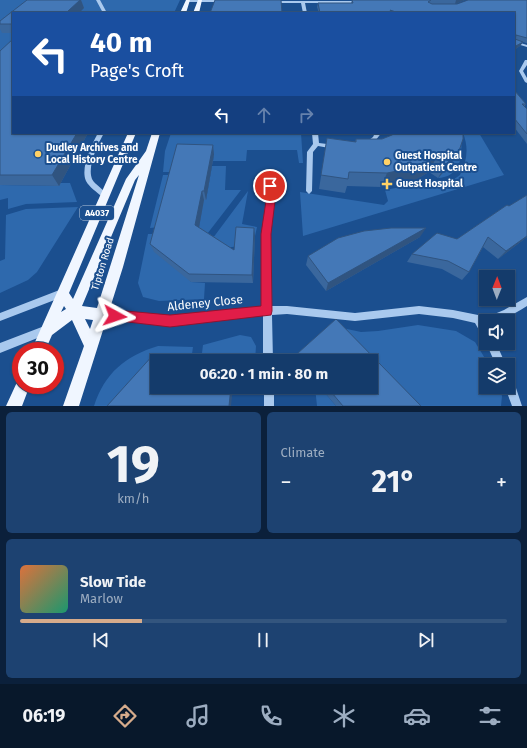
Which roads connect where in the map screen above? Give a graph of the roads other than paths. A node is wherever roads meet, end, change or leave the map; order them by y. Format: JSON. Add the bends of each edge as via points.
{"nodes":[{"id":1,"x":98,"y":0,"type":"edge"},
{"id":2,"x":188,"y":1,"type":"edge"},
{"id":3,"x":200,"y":1,"type":"edge"},
{"id":4,"x":336,"y":1,"type":"edge"},
{"id":5,"x":230,"y":2,"type":"edge"},
{"id":6,"x":265,"y":2,"type":"edge"},
{"id":7,"x":303,"y":2,"type":"junction"},
{"id":8,"x":367,"y":2,"type":"edge"},
{"id":9,"x":104,"y":12,"type":"edge"},
{"id":10,"x":183,"y":12,"type":"edge"},
{"id":11,"x":196,"y":12,"type":"edge"},
{"id":12,"x":305,"y":12,"type":"edge"},
{"id":13,"x":515,"y":42,"type":"edge"},
{"id":14,"x":527,"y":46,"type":"edge"},
{"id":15,"x":527,"y":61,"type":"edge"},
{"id":16,"x":527,"y":82,"type":"edge"},
{"id":17,"x":101,"y":134,"type":"edge"},
{"id":18,"x":132,"y":134,"type":"edge"},
{"id":19,"x":156,"y":134,"type":"edge"},
{"id":20,"x":315,"y":134,"type":"edge"},
{"id":21,"x":377,"y":134,"type":"edge"},
{"id":22,"x":316,"y":144,"type":"junction"},
{"id":23,"x":360,"y":146,"type":"edge"},
{"id":24,"x":340,"y":147,"type":"edge"},
{"id":25,"x":151,"y":148,"type":"junction"},
{"id":26,"x":262,"y":176,"type":"dead end"},
{"id":27,"x":309,"y":191,"type":"dead end"},
{"id":28,"x":104,"y":195,"type":"junction"},
{"id":29,"x":62,"y":293,"type":"junction"},
{"id":30,"x":527,"y":301,"type":"edge"},
{"id":31,"x":74,"y":311,"type":"junction"},
{"id":32,"x":267,"y":311,"type":"junction"},
{"id":33,"x":101,"y":315,"type":"junction"},
{"id":34,"x":0,"y":317,"type":"edge"},
{"id":35,"x":478,"y":319,"type":"joint"},
{"id":36,"x":47,"y":330,"type":"junction"},
{"id":37,"x":42,"y":342,"type":"edge"},
{"id":38,"x":91,"y":345,"type":"junction"},
{"id":39,"x":0,"y":348,"type":"edge"},
{"id":40,"x":268,"y":354,"type":"edge"},
{"id":41,"x":19,"y":394,"type":"edge"},
{"id":42,"x":269,"y":394,"type":"edge"},
{"id":43,"x":513,"y":394,"type":"edge"},
{"id":44,"x":14,"y":406,"type":"edge"},
{"id":45,"x":71,"y":406,"type":"edge"},
{"id":46,"x":269,"y":406,"type":"edge"},
{"id":47,"x":517,"y":406,"type":"edge"}],
"edges":[{"from":1,"to":9,"type":"street"},
{"from":2,"to":3,"type":"street"},
{"from":2,"to":10,"type":"main road"},
{"from":3,"to":5,"type":"street"},
{"from":3,"to":11,"type":"main road"},
{"from":4,"to":7,"type":"street"},
{"from":4,"to":8,"type":"street"},
{"from":6,"to":7,"type":"street"},
{"from":7,"to":12,"type":"street"},
{"from":13,"to":14,"type":"street"},
{"from":15,"to":16,"type":"street","via":[[521,71]]},
{"from":17,"to":28,"type":"street","via":[[87,167],[89,180]]},
{"from":18,"to":28,"type":"main road","number":"A4037"},
{"from":19,"to":25,"type":"main road","name":"Tipton Road"},
{"from":20,"to":22,"type":"street"},
{"from":21,"to":23,"type":"street","via":[[367,144]]},
{"from":22,"to":24,"type":"street"},
{"from":22,"to":27,"type":"street","via":[[310,152]]},
{"from":25,"to":31,"type":"main road","via":[[131,179]]},
{"from":25,"to":33,"type":"main road","name":"Tipton Road"},
{"from":26,"to":32,"type":"street","via":[[270,186],[271,201],[266,234]]},
{"from":28,"to":29,"type":"main road","number":"A4037"},
{"from":29,"to":31,"type":"main road"},
{"from":29,"to":34,"type":"street"},
{"from":29,"to":36,"type":"main road","number":"A4037"},
{"from":30,"to":35,"type":"street","name":"Aldeney Close","via":[[492,319]]},
{"from":31,"to":33,"type":"main road"},
{"from":31,"to":36,"type":"main road"},
{"from":31,"to":38,"type":"main road"},
{"from":32,"to":33,"type":"street","name":"Aldeney Close","via":[[170,321]]},
{"from":32,"to":35,"type":"street","name":"Aldeney Close","via":[[287,310],[355,317],[419,310]]},
{"from":32,"to":40,"type":"street"},
{"from":33,"to":38,"type":"main road","name":"Tipton Road"},
{"from":36,"to":37,"type":"main road","number":"A4037"},
{"from":36,"to":39,"type":"street"},
{"from":38,"to":45,"type":"main road","name":"Tipton Road"},
{"from":41,"to":44,"type":"main road"},
{"from":42,"to":46,"type":"street"},
{"from":43,"to":47,"type":"street"}]}
